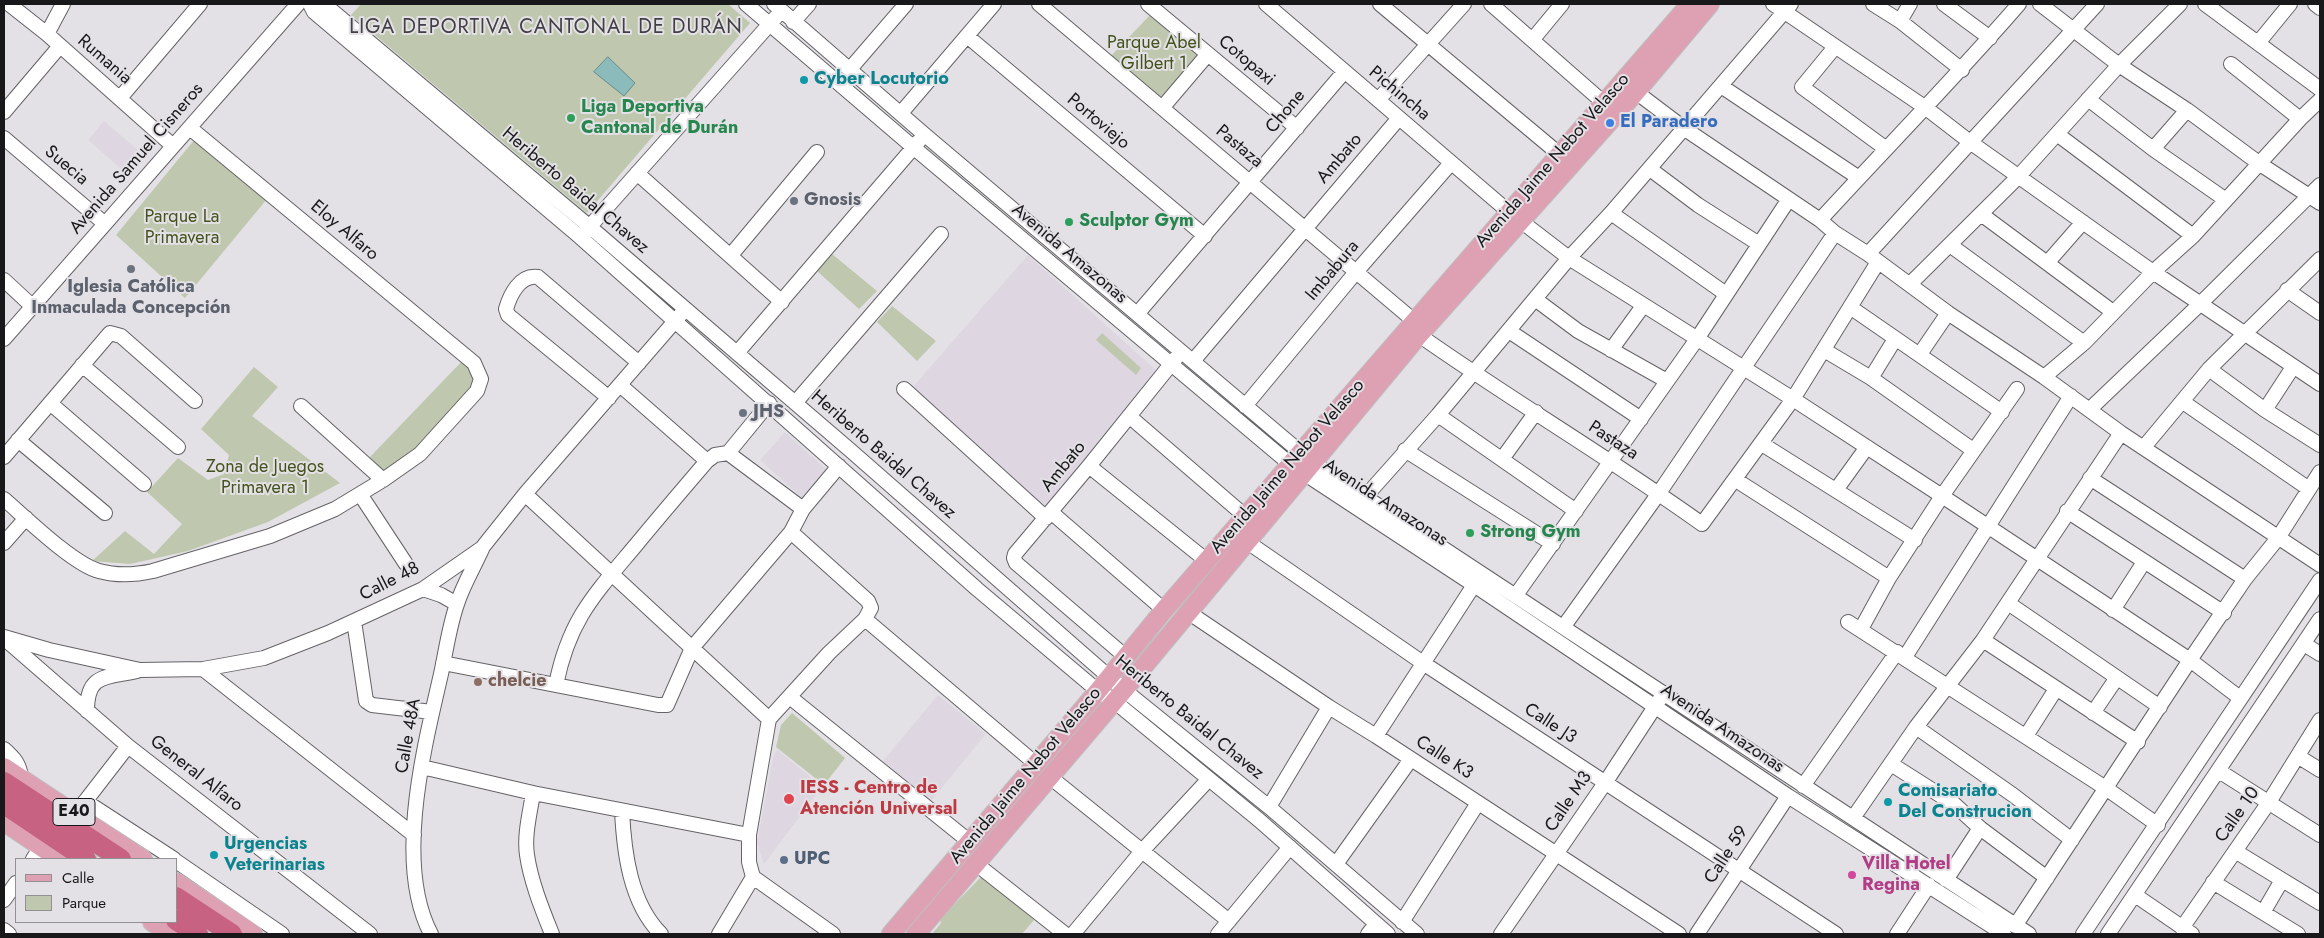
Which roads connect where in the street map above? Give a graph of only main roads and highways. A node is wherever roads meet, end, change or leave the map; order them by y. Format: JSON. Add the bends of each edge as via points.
{"nodes":[{"id":1,"x":1690,"y":4,"type":"edge"},
{"id":2,"x":1710,"y":4,"type":"edge"},
{"id":3,"x":1515,"y":217,"type":"junction"},
{"id":4,"x":1302,"y":463,"type":"junction"},
{"id":5,"x":4,"y":767,"type":"edge"},
{"id":6,"x":12,"y":780,"type":"edge"},
{"id":7,"x":4,"y":804,"type":"edge"},
{"id":8,"x":4,"y":822,"type":"edge"},
{"id":9,"x":57,"y":829,"type":"edge"},
{"id":10,"x":59,"y":858,"type":"edge"},
{"id":11,"x":85,"y":858,"type":"edge"},
{"id":12,"x":119,"y":858,"type":"edge"},
{"id":13,"x":140,"y":858,"type":"edge"},
{"id":14,"x":178,"y":883,"type":"edge"},
{"id":15,"x":178,"y":897,"type":"edge"},
{"id":16,"x":178,"y":921,"type":"edge"},
{"id":17,"x":154,"y":923,"type":"edge"},
{"id":18,"x":171,"y":934,"type":"edge"},
{"id":19,"x":198,"y":934,"type":"edge"},
{"id":20,"x":232,"y":934,"type":"edge"},
{"id":21,"x":253,"y":934,"type":"edge"},
{"id":22,"x":891,"y":934,"type":"edge"},
{"id":23,"x":916,"y":934,"type":"edge"}],
"edges":[{"from":1,"to":3,"type":"main road","name":"Avenida Jaime Nebot Velasco","via":[[1558,153]]},
{"from":2,"to":3,"type":"main road","name":"Avenida Jaime Nebot Velasco","via":[[1636,92]]},
{"from":3,"to":4,"type":"main road","name":"Avenida Jaime Nebot Velasco","via":[[1416,327]]},
{"from":4,"to":22,"type":"main road","name":"Avenida Jaime Nebot Velasco","via":[[1245,516]]},
{"from":4,"to":23,"type":"main road","name":"Avenida Jaime Nebot Velasco","via":[[1246,541],[1188,612]]},
{"from":5,"to":6,"type":"main road","number":"E40"},
{"from":6,"to":9,"type":"highway","number":"E40"},
{"from":7,"to":9,"type":"highway","number":"E40"},
{"from":8,"to":9,"type":"main road","number":"E40"},
{"from":9,"to":10,"type":"main road","number":"E40"},
{"from":9,"to":11,"type":"highway","number":"E40"},
{"from":9,"to":12,"type":"highway","number":"E40"},
{"from":9,"to":13,"type":"main road","number":"E40"},
{"from":14,"to":21,"type":"main road"},
{"from":15,"to":20,"type":"highway"},
{"from":16,"to":19,"type":"highway"},
{"from":17,"to":18,"type":"main road"}]}
